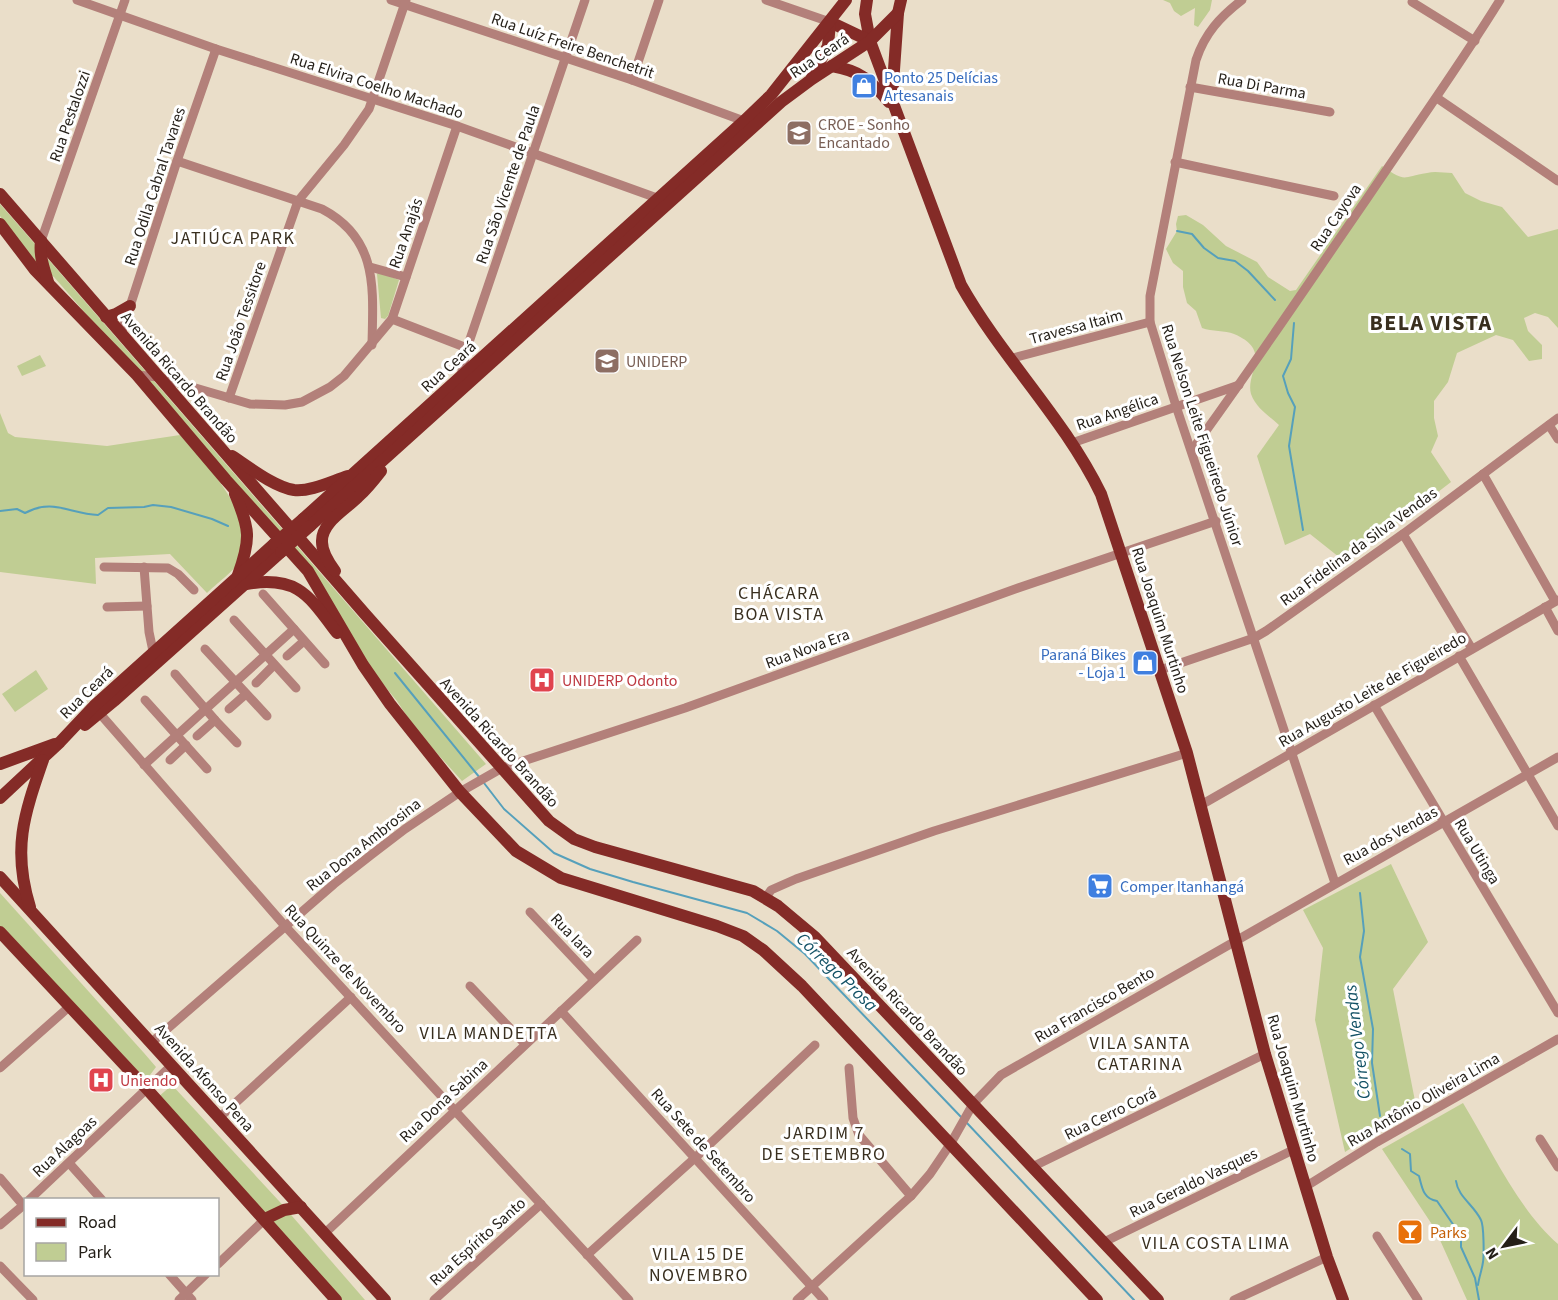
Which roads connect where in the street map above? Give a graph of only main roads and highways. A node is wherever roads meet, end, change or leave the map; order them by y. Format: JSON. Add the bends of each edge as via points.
{"nodes":[{"id":1,"x":867,"y":0,"type":"edge"},
{"id":2,"x":901,"y":0,"type":"edge"},
{"id":3,"x":845,"y":1,"type":"edge"},
{"id":4,"x":898,"y":13,"type":"junction"},
{"id":5,"x":830,"y":22,"type":"junction"},
{"id":6,"x":870,"y":41,"type":"junction"},
{"id":7,"x":832,"y":66,"type":"junction"},
{"id":8,"x":812,"y":79,"type":"junction"},
{"id":9,"x":893,"y":104,"type":"junction"},
{"id":10,"x":0,"y":194,"type":"edge"},
{"id":11,"x":662,"y":202,"type":"junction"},
{"id":12,"x":0,"y":224,"type":"edge"},
{"id":13,"x":41,"y":241,"type":"junction"},
{"id":14,"x":50,"y":285,"type":"junction"},
{"id":15,"x":130,"y":306,"type":"road end"},
{"id":16,"x":106,"y":317,"type":"junction"},
{"id":17,"x":400,"y":446,"type":"junction"},
{"id":18,"x":221,"y":449,"type":"junction"},
{"id":19,"x":352,"y":475,"type":"junction"},
{"id":20,"x":226,"y":480,"type":"junction"},
{"id":21,"x":306,"y":523,"type":"junction"},
{"id":22,"x":241,"y":580,"type":"junction"},
{"id":23,"x":365,"y":614,"type":"junction"},
{"id":24,"x":363,"y":665,"type":"junction"},
{"id":25,"x":97,"y":710,"type":"junction"},
{"id":26,"x":60,"y":742,"type":"junction"},
{"id":27,"x":43,"y":759,"type":"junction"},
{"id":28,"x":0,"y":764,"type":"edge"},
{"id":29,"x":0,"y":798,"type":"edge"},
{"id":30,"x":0,"y":877,"type":"edge"},
{"id":31,"x":32,"y":911,"type":"junction"},
{"id":32,"x":0,"y":932,"type":"edge"},
{"id":33,"x":0,"y":945,"type":"edge"},
{"id":34,"x":23,"y":958,"type":"junction"},
{"id":35,"x":301,"y":1207,"type":"junction"},
{"id":36,"x":265,"y":1219,"type":"junction"},
{"id":37,"x":336,"y":1300,"type":"edge"},
{"id":38,"x":385,"y":1300,"type":"edge"},
{"id":39,"x":1097,"y":1300,"type":"edge"},
{"id":40,"x":1158,"y":1300,"type":"edge"},
{"id":41,"x":1343,"y":1300,"type":"edge"}],
"edges":[{"from":1,"to":6,"type":"main road","name":"Rua Joaquim Murtinho","via":[[865,14]]},
{"from":2,"to":4,"type":"main road"},
{"from":3,"to":5,"type":"main road","name":"Rua Ceará"},
{"from":4,"to":6,"type":"main road"},
{"from":4,"to":9,"type":"main road"},
{"from":5,"to":6,"type":"main road"},
{"from":5,"to":8,"type":"main road","via":[[828,46]]},
{"from":5,"to":11,"type":"main road","name":"Rua Ceará","via":[[771,95]]},
{"from":6,"to":7,"type":"main road","name":"Rua Ceará"},
{"from":6,"to":9,"type":"main road","name":"Rua Joaquim Murtinho"},
{"from":7,"to":8,"type":"main road","name":"Rua Ceará"},
{"from":7,"to":9,"type":"main road","via":[[866,78]]},
{"from":8,"to":11,"type":"main road","name":"Rua Ceará"},
{"from":9,"to":41,"type":"main road","name":"Rua Joaquim Murtinho","via":[[961,285],[1009,359],[1072,443],[1101,494],[1187,753],[1265,1054]]},
{"from":10,"to":13,"type":"main road","name":"Avenida Ricardo Brandão"},
{"from":11,"to":17,"type":"main road","name":"Rua Ceará"},
{"from":11,"to":19,"type":"main road","name":"Rua Ceará"},
{"from":12,"to":14,"type":"main road","name":"Avenida Ricardo Brandão"},
{"from":13,"to":14,"type":"main road","via":[[42,262]]},
{"from":13,"to":16,"type":"main road","name":"Avenida Ricardo Brandão"},
{"from":14,"to":20,"type":"main road","name":"Avenida Ricardo Brandão","via":[[137,375]]},
{"from":15,"to":16,"type":"main road"},
{"from":16,"to":18,"type":"main road","name":"Avenida Ricardo Brandão"},
{"from":17,"to":21,"type":"main road","name":"Rua Ceará"},
{"from":17,"to":23,"type":"main road","via":[[367,488],[333,519],[321,541],[330,564]]},
{"from":18,"to":19,"type":"main road","via":[[281,486],[295,490]]},
{"from":18,"to":23,"type":"main road","name":"Avenida Ricardo Brandão"},
{"from":19,"to":21,"type":"main road","name":"Rua Ceará"},
{"from":20,"to":22,"type":"main road","via":[[245,518],[248,534]]},
{"from":20,"to":24,"type":"main road","name":"Avenida Ricardo Brandão","via":[[308,571]]},
{"from":21,"to":22,"type":"main road","name":"Rua Ceará","bridge":true},
{"from":22,"to":24,"type":"main road","via":[[285,584],[308,596]]},
{"from":22,"to":25,"type":"main road","name":"Rua Ceará"},
{"from":22,"to":25,"type":"main road","name":"Rua Ceará","via":[[153,651]]},
{"from":23,"to":40,"type":"main road","name":"Avenida Ricardo Brandão","via":[[496,771],[574,839],[753,891],[815,937],[970,1109],[1032,1167]]},
{"from":24,"to":39,"type":"main road","name":"Avenida Ricardo Brandão","via":[[390,704],[496,833],[516,851],[561,878],[717,926],[763,950],[953,1140]]},
{"from":25,"to":26,"type":"main road","name":"Rua Ceará"},
{"from":26,"to":27,"type":"main road","name":"Rua Ceará"},
{"from":26,"to":28,"type":"main road"},
{"from":27,"to":29,"type":"main road","name":"Rua Ceará"},
{"from":27,"to":31,"type":"main road","via":[[22,829],[23,879]]},
{"from":30,"to":31,"type":"main road","name":"Avenida Afonso Pena"},
{"from":31,"to":35,"type":"main road","name":"Avenida Afonso Pena"},
{"from":32,"to":34,"type":"main road"},
{"from":33,"to":34,"type":"main road"},
{"from":34,"to":36,"type":"main road"},
{"from":35,"to":36,"type":"main road"},
{"from":35,"to":38,"type":"main road","name":"Avenida Afonso Pena"},
{"from":36,"to":37,"type":"main road"}]}
